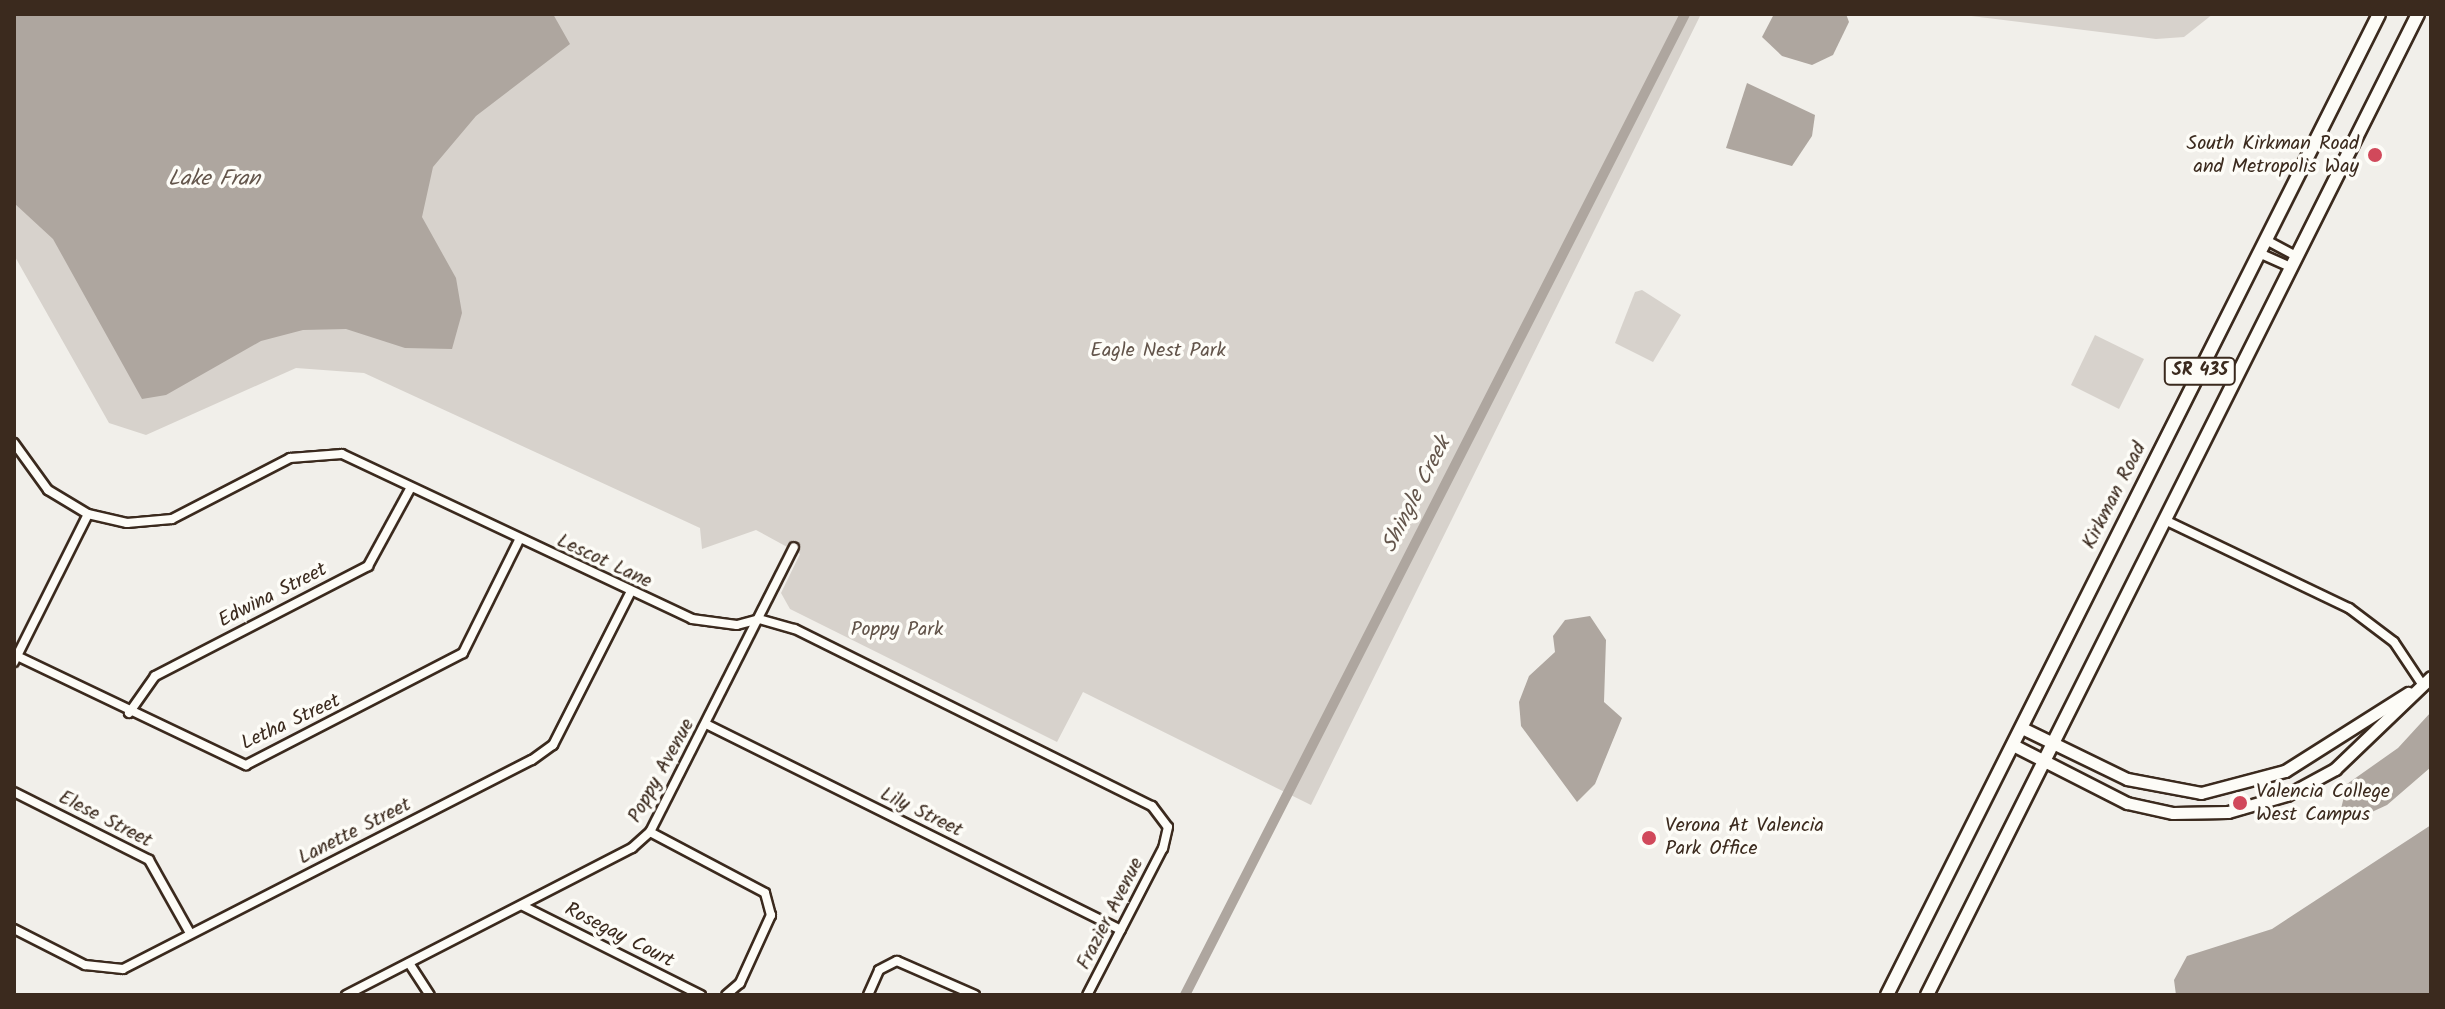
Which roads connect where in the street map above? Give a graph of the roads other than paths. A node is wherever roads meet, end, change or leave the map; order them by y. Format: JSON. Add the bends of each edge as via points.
{"nodes":[{"id":1,"x":2379,"y":14,"type":"edge"},
{"id":2,"x":2418,"y":14,"type":"edge"},
{"id":3,"x":2266,"y":240,"type":"junction"},
{"id":4,"x":2259,"y":253,"type":"junction"},
{"id":5,"x":2294,"y":262,"type":"junction"},
{"id":6,"x":14,"y":443,"type":"edge"},
{"id":7,"x":17,"y":459,"type":"edge"},
{"id":8,"x":410,"y":489,"type":"junction"},
{"id":9,"x":88,"y":514,"type":"junction"},
{"id":10,"x":2165,"y":520,"type":"junction"},
{"id":11,"x":519,"y":540,"type":"junction"},
{"id":12,"x":794,"y":547,"type":"dead end"},
{"id":13,"x":630,"y":593,"type":"junction"},
{"id":14,"x":759,"y":619,"type":"junction"},
{"id":15,"x":16,"y":659,"type":"edge"},
{"id":16,"x":2427,"y":680,"type":"edge"},
{"id":17,"x":129,"y":713,"type":"junction"},
{"id":18,"x":706,"y":724,"type":"junction"},
{"id":19,"x":2022,"y":728,"type":"junction"},
{"id":20,"x":2053,"y":743,"type":"junction"},
{"id":21,"x":2013,"y":745,"type":"junction"},
{"id":22,"x":2043,"y":762,"type":"junction"},
{"id":23,"x":14,"y":792,"type":"edge"},
{"id":24,"x":650,"y":832,"type":"junction"},
{"id":25,"x":1163,"y":848,"type":"joint"},
{"id":26,"x":523,"y":906,"type":"junction"},
{"id":27,"x":14,"y":929,"type":"edge"},
{"id":28,"x":1121,"y":930,"type":"junction"},
{"id":29,"x":190,"y":933,"type":"junction"},
{"id":30,"x":409,"y":963,"type":"junction"},
{"id":31,"x":346,"y":995,"type":"edge"},
{"id":32,"x":430,"y":995,"type":"edge"},
{"id":33,"x":701,"y":995,"type":"edge"},
{"id":34,"x":726,"y":995,"type":"edge"},
{"id":35,"x":868,"y":995,"type":"edge"},
{"id":36,"x":975,"y":995,"type":"edge"},
{"id":37,"x":1087,"y":995,"type":"edge"},
{"id":38,"x":1887,"y":995,"type":"edge"},
{"id":39,"x":1927,"y":995,"type":"edge"}],
"edges":[{"from":1,"to":3,"type":"main road","name":"Kirkman Road","number":"SR 435"},
{"from":2,"to":5,"type":"main road","number":"SR 435"},
{"from":3,"to":4,"type":"main road","name":"Kirkman Road","number":"SR 435"},
{"from":3,"to":5,"type":"street"},
{"from":4,"to":5,"type":"street"},
{"from":4,"to":19,"type":"main road","name":"Kirkman Road","number":"SR 435"},
{"from":5,"to":10,"type":"main road","number":"SR 435"},
{"from":6,"to":7,"type":"street","name":"Lescot Lane"},
{"from":7,"to":9,"type":"street","name":"Lescot Lane","via":[[48,490]]},
{"from":8,"to":9,"type":"street","name":"Lescot Lane","via":[[342,454],[316,451],[172,519],[127,523]]},
{"from":8,"to":11,"type":"street","name":"Lescot Lane"},
{"from":8,"to":17,"type":"street","name":"Edwina Street","via":[[368,566],[155,676]]},
{"from":9,"to":15,"type":"street"},
{"from":10,"to":16,"type":"street","via":[[2349,608],[2394,642]]},
{"from":10,"to":20,"type":"main road","number":"SR 435"},
{"from":11,"to":13,"type":"street","name":"Lescot Lane"},
{"from":11,"to":17,"type":"street","name":"Letha Street","via":[[463,653],[246,765]]},
{"from":12,"to":14,"type":"street","name":"Poppy Avenue"},
{"from":13,"to":14,"type":"street","name":"Lescot Lane","via":[[715,624]]},
{"from":13,"to":29,"type":"street","name":"Lanette Street","via":[[553,745]]},
{"from":14,"to":18,"type":"street","name":"Poppy Avenue"},
{"from":14,"to":25,"type":"street","name":"Lescot Lane","via":[[795,629],[1152,806],[1168,827]]},
{"from":15,"to":17,"type":"street","name":"Letha Street"},
{"from":16,"to":20,"type":"street","via":[[2285,771],[2201,793],[2127,779]]},
{"from":16,"to":22,"type":"street","via":[[2335,769],[2245,808],[2173,813],[2127,803]]},
{"from":18,"to":24,"type":"street","name":"Poppy Avenue"},
{"from":18,"to":28,"type":"street","name":"Lily Street"},
{"from":19,"to":20,"type":"street"},
{"from":19,"to":21,"type":"main road","name":"Kirkman Road","number":"SR 435"},
{"from":20,"to":22,"type":"main road","number":"SR 435"},
{"from":21,"to":22,"type":"street"},
{"from":21,"to":38,"type":"main road","name":"Kirkman Road","number":"SR 435"},
{"from":22,"to":39,"type":"main road","number":"SR 435"},
{"from":23,"to":29,"type":"street","name":"Elese Street","via":[[149,860]]},
{"from":24,"to":26,"type":"street","name":"Poppy Avenue"},
{"from":24,"to":34,"type":"street","via":[[765,893],[771,915],[740,983]]},
{"from":25,"to":28,"type":"street","name":"Frazier Avenue"},
{"from":26,"to":30,"type":"street","name":"Poppy Avenue"},
{"from":26,"to":33,"type":"street","name":"Rosegay Court"},
{"from":27,"to":29,"type":"street","name":"Lanette Street","via":[[106,972]]},
{"from":28,"to":37,"type":"street","name":"Frazier Avenue"},
{"from":30,"to":31,"type":"street","name":"Poppy Avenue"},
{"from":30,"to":32,"type":"street"},
{"from":35,"to":36,"type":"street","via":[[879,970],[897,961]]}]}
